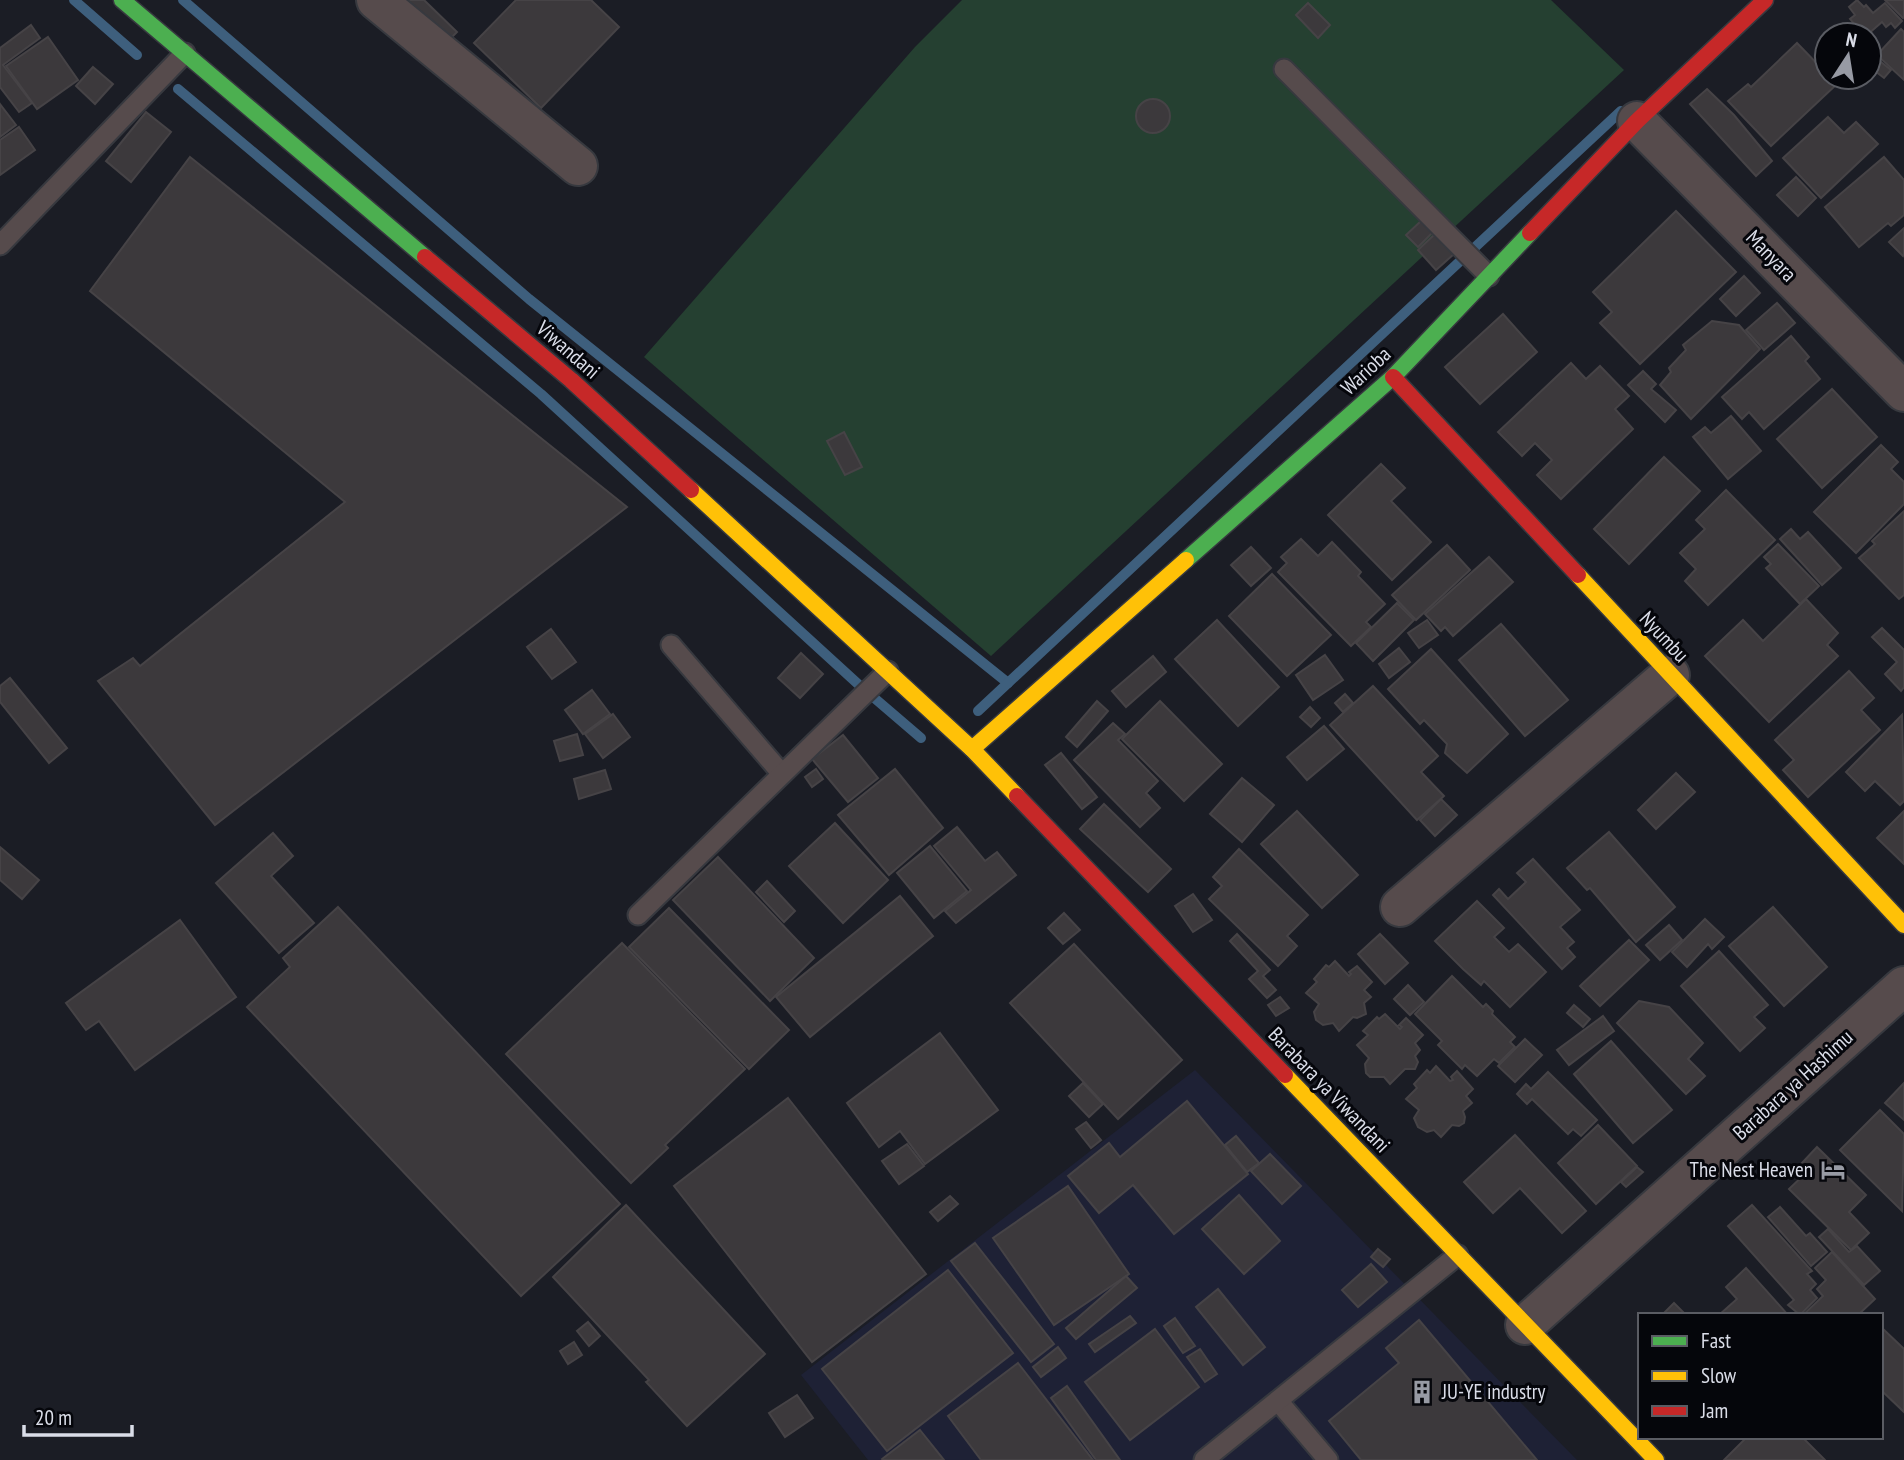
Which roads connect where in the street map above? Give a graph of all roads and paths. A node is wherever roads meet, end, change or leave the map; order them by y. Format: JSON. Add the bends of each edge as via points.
{"nodes":[{"id":1,"x":122,"y":0,"type":"edge"},
{"id":2,"x":376,"y":0,"type":"edge"},
{"id":3,"x":1765,"y":0,"type":"edge"},
{"id":4,"x":185,"y":53,"type":"junction"},
{"id":5,"x":1284,"y":69,"type":"dead end"},
{"id":6,"x":1637,"y":121,"type":"junction"},
{"id":7,"x":578,"y":166,"type":"dead end"},
{"id":8,"x":0,"y":245,"type":"edge"},
{"id":9,"x":1489,"y":276,"type":"junction"},
{"id":10,"x":1393,"y":377,"type":"junction"},
{"id":11,"x":1904,"y":392,"type":"edge"},
{"id":12,"x":671,"y":645,"type":"dead end"},
{"id":13,"x":888,"y":671,"type":"junction"},
{"id":14,"x":1670,"y":675,"type":"junction"},
{"id":15,"x":972,"y":748,"type":"junction"},
{"id":16,"x":782,"y":774,"type":"junction"},
{"id":17,"x":1400,"y":907,"type":"dead end"},
{"id":18,"x":638,"y":915,"type":"dead end"},
{"id":19,"x":1904,"y":925,"type":"edge"},
{"id":20,"x":1904,"y":986,"type":"edge"},
{"id":21,"x":1458,"y":1255,"type":"junction"},
{"id":22,"x":1525,"y":1325,"type":"junction"},
{"id":23,"x":1278,"y":1401,"type":"junction"},
{"id":24,"x":1205,"y":1460,"type":"edge"},
{"id":25,"x":1328,"y":1460,"type":"edge"},
{"id":26,"x":1656,"y":1460,"type":"edge"}],
"edges":[{"from":1,"to":4,"type":"street","name":"Viwandani"},
{"from":2,"to":7,"type":"street"},
{"from":3,"to":6,"type":"street","name":"Warioba"},
{"from":4,"to":8,"type":"lane"},
{"from":4,"to":13,"type":"street","name":"Viwandani","via":[[572,380]]},
{"from":5,"to":9,"type":"lane"},
{"from":6,"to":9,"type":"street","name":"Warioba"},
{"from":6,"to":11,"type":"street","name":"Manyara"},
{"from":9,"to":10,"type":"street","name":"Warioba"},
{"from":10,"to":14,"type":"street","name":"Nyumbu"},
{"from":10,"to":15,"type":"street","name":"Warioba"},
{"from":12,"to":16,"type":"lane"},
{"from":13,"to":15,"type":"street","name":"Viwandani"},
{"from":13,"to":16,"type":"lane"},
{"from":14,"to":17,"type":"street"},
{"from":14,"to":19,"type":"street","name":"Nyumbu"},
{"from":15,"to":21,"type":"street","name":"Barabara ya Viwandani"},
{"from":16,"to":18,"type":"lane"},
{"from":20,"to":22,"type":"street","name":"Barabara ya Hashimu"},
{"from":21,"to":22,"type":"street","name":"Barabara ya Viwandani"},
{"from":21,"to":23,"type":"lane"},
{"from":22,"to":26,"type":"street","name":"Barabara ya Viwandani"},
{"from":23,"to":24,"type":"lane"},
{"from":23,"to":25,"type":"lane"}]}
